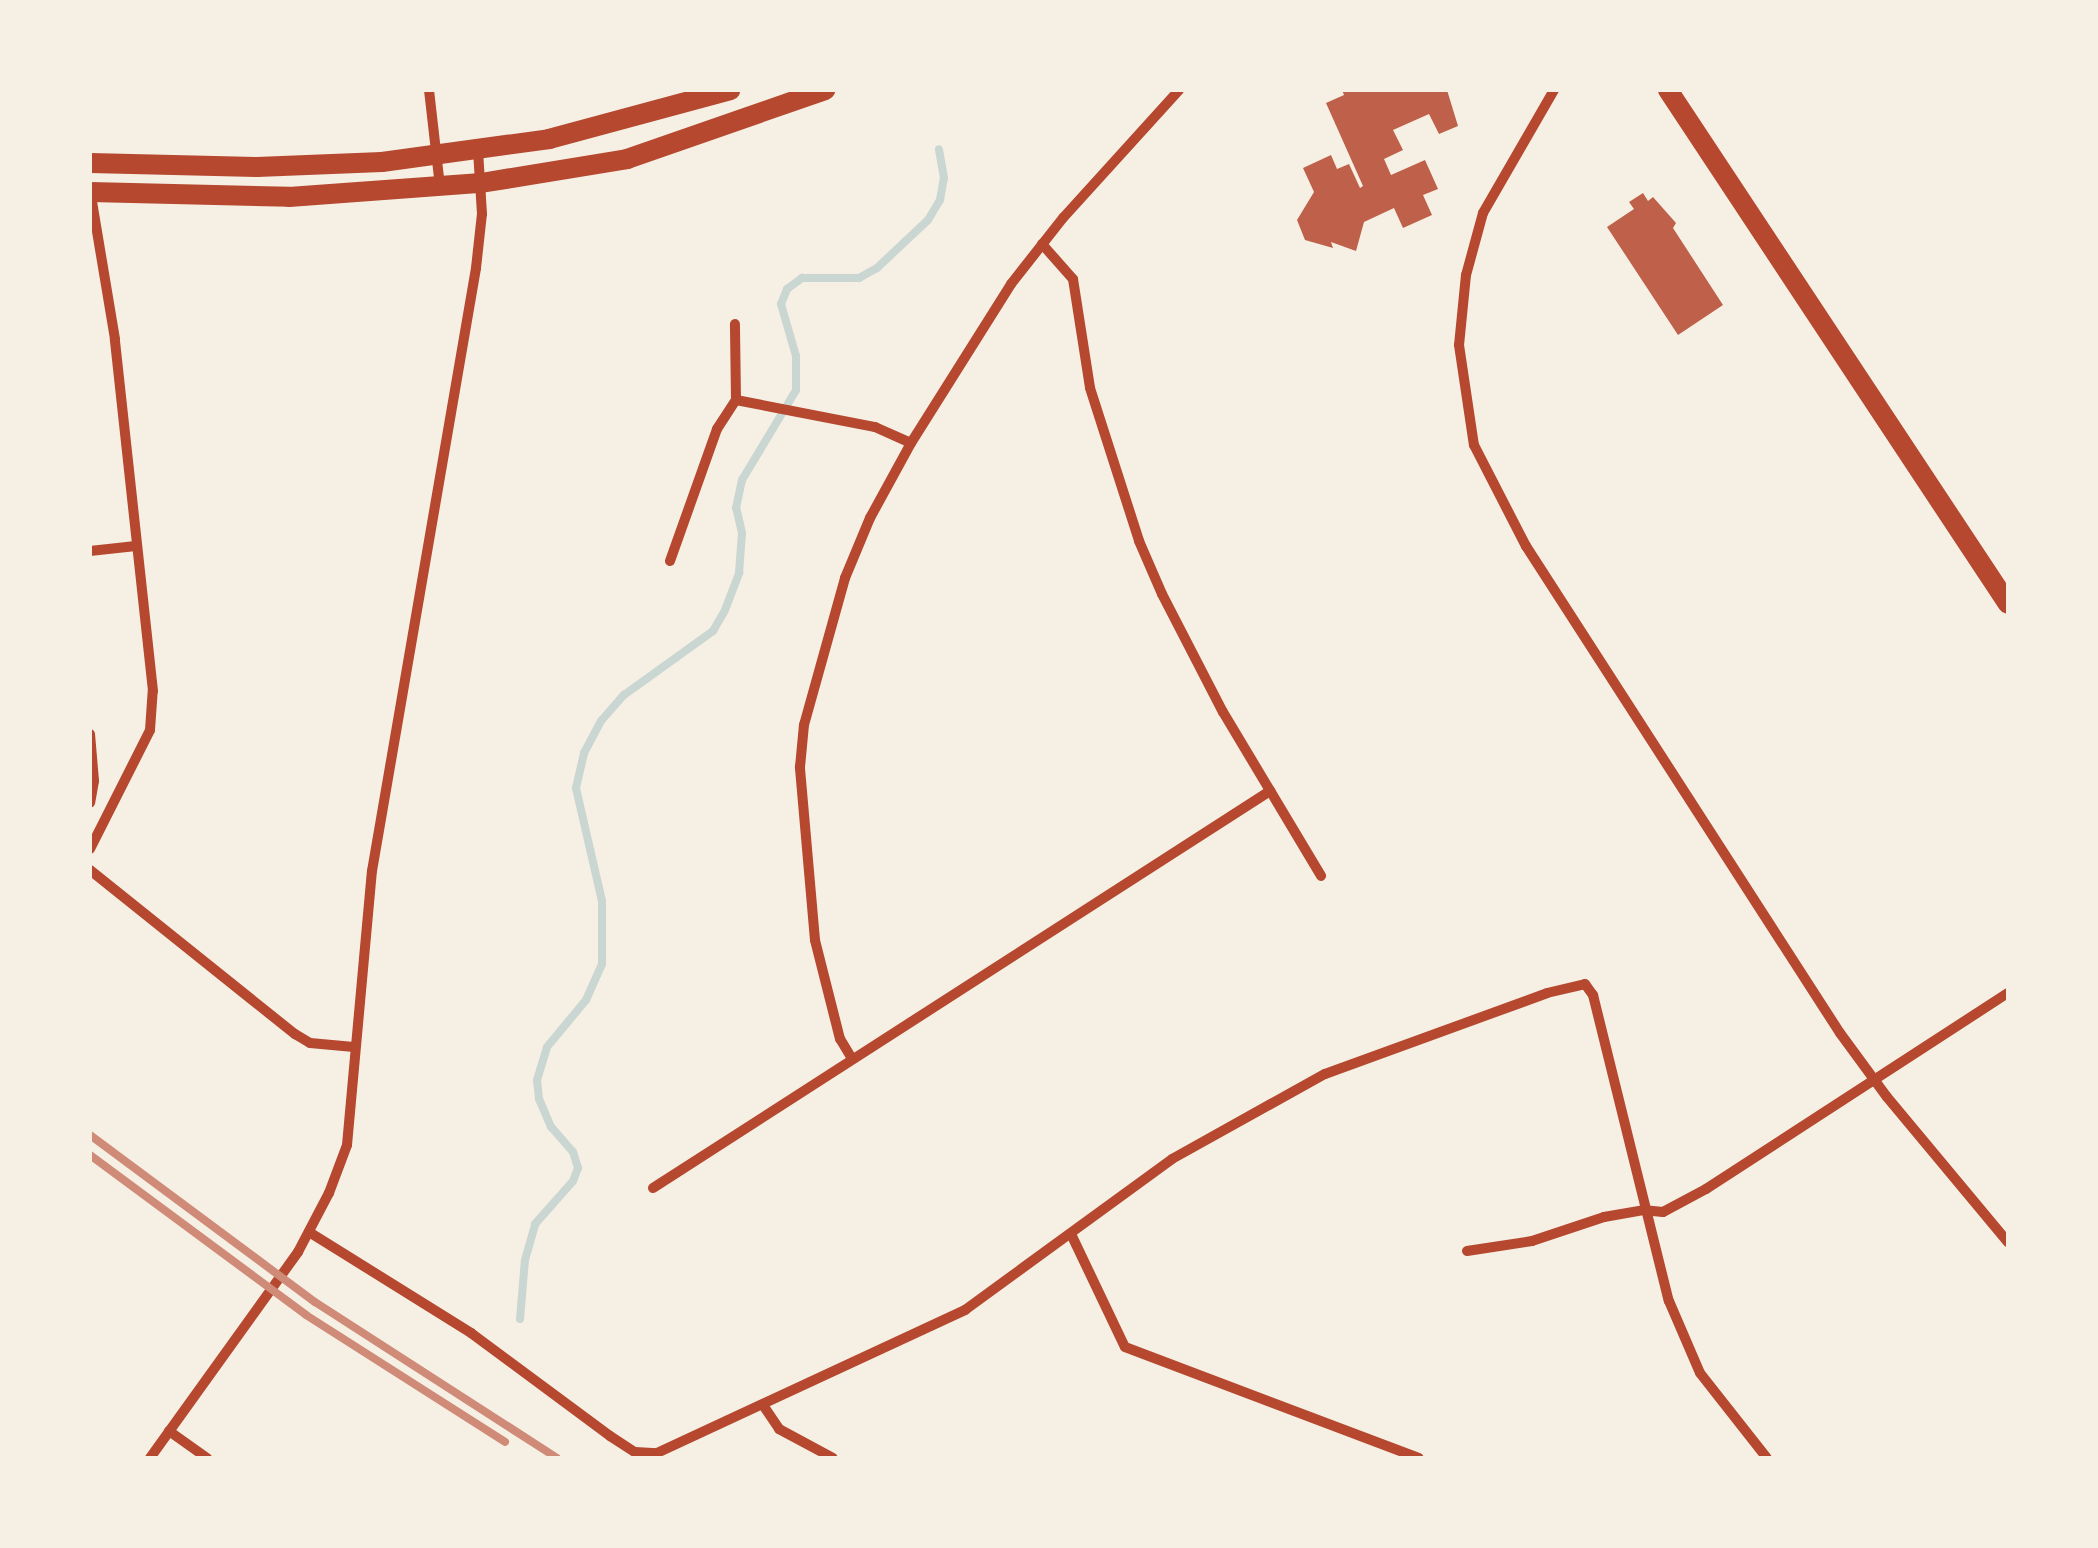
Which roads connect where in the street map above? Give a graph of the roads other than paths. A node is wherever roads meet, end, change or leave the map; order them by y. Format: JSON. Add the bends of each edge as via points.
{"nodes":[{"id":1,"x":429,"y":90,"type":"edge"},
{"id":2,"x":730,"y":90,"type":"edge"},
{"id":3,"x":825,"y":90,"type":"edge"},
{"id":4,"x":1178,"y":90,"type":"edge"},
{"id":5,"x":1554,"y":90,"type":"edge"},
{"id":6,"x":1668,"y":90,"type":"edge"},
{"id":7,"x":478,"y":151,"type":"junction"},
{"id":8,"x":436,"y":154,"type":"junction"},
{"id":9,"x":90,"y":164,"type":"edge"},
{"id":10,"x":481,"y":183,"type":"junction"},
{"id":11,"x":440,"y":188,"type":"junction"},
{"id":12,"x":91,"y":191,"type":"edge"},
{"id":13,"x":1042,"y":244,"type":"junction"},
{"id":14,"x":736,"y":324,"type":"dead end"},
{"id":15,"x":736,"y":400,"type":"junction"},
{"id":16,"x":910,"y":443,"type":"junction"},
{"id":17,"x":136,"y":546,"type":"junction"},
{"id":18,"x":90,"y":552,"type":"edge"},
{"id":19,"x":670,"y":561,"type":"dead end"},
{"id":20,"x":2008,"y":604,"type":"edge"},
{"id":21,"x":90,"y":734,"type":"edge"},
{"id":22,"x":1270,"y":791,"type":"junction"},
{"id":23,"x":90,"y":803,"type":"edge"},
{"id":24,"x":90,"y":850,"type":"edge"},
{"id":25,"x":90,"y":870,"type":"edge"},
{"id":26,"x":1321,"y":876,"type":"dead end"},
{"id":27,"x":2008,"y":992,"type":"edge"},
{"id":28,"x":354,"y":1047,"type":"junction"},
{"id":29,"x":852,"y":1057,"type":"junction"},
{"id":30,"x":1874,"y":1080,"type":"junction"},
{"id":31,"x":653,"y":1188,"type":"dead end"},
{"id":32,"x":1643,"y":1210,"type":"junction"},
{"id":33,"x":309,"y":1232,"type":"junction"},
{"id":34,"x":1072,"y":1234,"type":"junction"},
{"id":35,"x":2008,"y":1242,"type":"edge"},
{"id":36,"x":1467,"y":1251,"type":"dead end"},
{"id":37,"x":762,"y":1405,"type":"junction"},
{"id":38,"x":169,"y":1431,"type":"junction"},
{"id":39,"x":150,"y":1458,"type":"edge"},
{"id":40,"x":206,"y":1458,"type":"edge"},
{"id":41,"x":833,"y":1458,"type":"edge"},
{"id":42,"x":1420,"y":1458,"type":"edge"},
{"id":43,"x":1767,"y":1458,"type":"edge"}],
"edges":[{"from":1,"to":8,"type":"street"},
{"from":2,"to":7,"type":"main road","via":[[619,124]]},
{"from":3,"to":10,"type":"main road","via":[[627,160]]},
{"from":4,"to":13,"type":"street"},
{"from":5,"to":30,"type":"street","via":[[1483,213],[1466,275],[1459,345],[1474,445],[1526,546]]},
{"from":6,"to":20,"type":"main road"},
{"from":7,"to":8,"type":"main road"},
{"from":7,"to":10,"type":"street"},
{"from":8,"to":9,"type":"main road","via":[[257,167]]},
{"from":8,"to":11,"type":"street"},
{"from":10,"to":11,"type":"main road"},
{"from":10,"to":28,"type":"street","via":[[476,268],[372,870]]},
{"from":11,"to":12,"type":"main road","via":[[289,196]]},
{"from":12,"to":17,"type":"street","via":[[108,283]]},
{"from":13,"to":16,"type":"street"},
{"from":13,"to":22,"type":"street","via":[[1073,280],[1090,388],[1139,541],[1188,648]]},
{"from":14,"to":15,"type":"street"},
{"from":15,"to":16,"type":"street","via":[[875,427]]},
{"from":15,"to":19,"type":"street","via":[[717,429]]},
{"from":16,"to":29,"type":"street","via":[[845,578],[815,680],[800,767],[816,940],[840,1038]]},
{"from":17,"to":18,"type":"street"},
{"from":17,"to":24,"type":"street","via":[[153,692],[150,730]]},
{"from":21,"to":23,"type":"street"},
{"from":22,"to":26,"type":"street"},
{"from":22,"to":29,"type":"street"},
{"from":25,"to":28,"type":"street","via":[[295,1034],[310,1043]]},
{"from":27,"to":30,"type":"street"},
{"from":28,"to":33,"type":"street","via":[[347,1146]]},
{"from":29,"to":31,"type":"street"},
{"from":30,"to":32,"type":"street","via":[[1687,1200],[1663,1212]]},
{"from":30,"to":35,"type":"street"},
{"from":32,"to":34,"type":"street","via":[[1593,994],[1578,983],[1325,1074],[1172,1159]]},
{"from":32,"to":36,"type":"street","via":[[1532,1242]]},
{"from":32,"to":43,"type":"street","via":[[1669,1301],[1700,1373]]},
{"from":33,"to":37,"type":"street","via":[[471,1333],[636,1452],[657,1453]]},
{"from":33,"to":38,"type":"street"},
{"from":34,"to":37,"type":"street","via":[[965,1310]]},
{"from":34,"to":42,"type":"street","via":[[1124,1347]]},
{"from":37,"to":41,"type":"street","via":[[779,1429]]},
{"from":38,"to":39,"type":"street"},
{"from":38,"to":40,"type":"street"}]}
